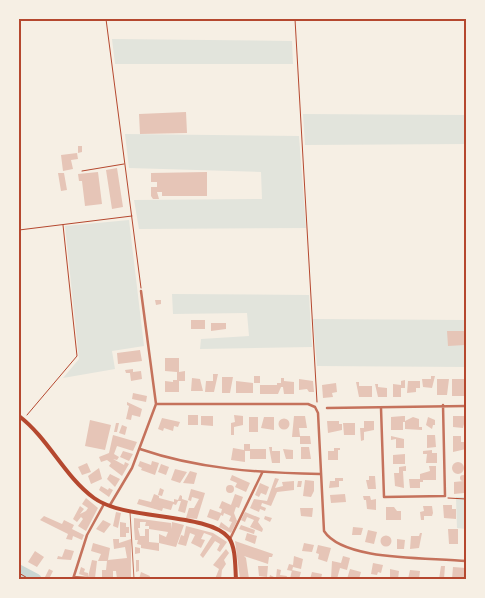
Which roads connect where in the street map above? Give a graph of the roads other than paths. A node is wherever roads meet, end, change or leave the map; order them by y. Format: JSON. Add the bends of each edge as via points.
{"nodes":[{"id":1,"x":141,"y":291,"type":"road end"},
{"id":2,"x":156,"y":404,"type":"junction"},
{"id":3,"x":443,"y":405,"type":"junction"},
{"id":4,"x":466,"y":406,"type":"edge"},
{"id":5,"x":327,"y":408,"type":"dead end"},
{"id":6,"x":381,"y":408,"type":"junction"},
{"id":7,"x":19,"y":416,"type":"edge"},
{"id":8,"x":139,"y":449,"type":"junction"},
{"id":9,"x":262,"y":473,"type":"junction"},
{"id":10,"x":320,"y":474,"type":"junction"},
{"id":11,"x":104,"y":504,"type":"junction"},
{"id":12,"x":109,"y":507,"type":"junction"},
{"id":13,"x":130,"y":511,"type":"junction"},
{"id":14,"x":230,"y":539,"type":"junction"},
{"id":15,"x":466,"y":561,"type":"edge"},
{"id":16,"x":73,"y":578,"type":"edge"},
{"id":17,"x":98,"y":579,"type":"edge"},
{"id":18,"x":134,"y":579,"type":"edge"},
{"id":19,"x":236,"y":579,"type":"edge"}],
"edges":[{"from":1,"to":2,"type":"street"},
{"from":2,"to":8,"type":"street"},
{"from":2,"to":10,"type":"street","via":[[308,404],[318,413]]},
{"from":3,"to":4,"type":"street"},
{"from":3,"to":6,"type":"street"},
{"from":3,"to":6,"type":"street","via":[[445,496],[384,497]]},
{"from":5,"to":6,"type":"street"},
{"from":7,"to":11,"type":"main road","via":[[84,490]]},
{"from":8,"to":9,"type":"street","via":[[171,460]]},
{"from":8,"to":12,"type":"street","via":[[132,468]]},
{"from":9,"to":10,"type":"street"},
{"from":9,"to":14,"type":"street"},
{"from":10,"to":15,"type":"street","via":[[324,531],[329,538],[355,550],[389,557]]},
{"from":11,"to":12,"type":"main road"},
{"from":11,"to":16,"type":"street","via":[[87,535]]},
{"from":12,"to":13,"type":"main road"},
{"from":13,"to":14,"type":"main road","via":[[196,522]]},
{"from":13,"to":18,"type":"lane"},
{"from":14,"to":19,"type":"main road"},
{"from":16,"to":17,"type":"street"}]}
